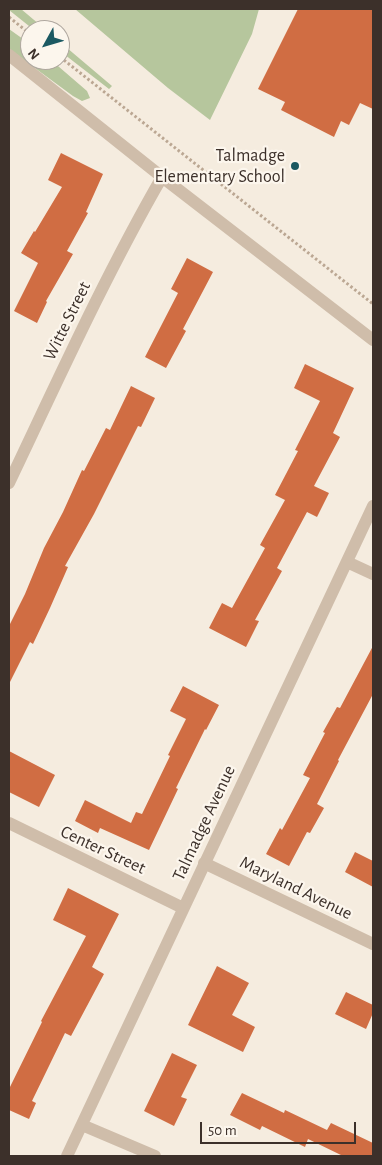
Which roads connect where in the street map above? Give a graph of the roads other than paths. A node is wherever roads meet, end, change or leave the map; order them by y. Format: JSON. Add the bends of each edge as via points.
{"nodes":[{"id":1,"x":9,"y":55,"type":"edge"},
{"id":2,"x":162,"y":177,"type":"junction"},
{"id":3,"x":373,"y":340,"type":"edge"},
{"id":4,"x":9,"y":483,"type":"edge"},
{"id":5,"x":373,"y":506,"type":"edge"},
{"id":6,"x":348,"y":562,"type":"junction"},
{"id":7,"x":373,"y":574,"type":"edge"},
{"id":8,"x":9,"y":823,"type":"edge"},
{"id":9,"x":204,"y":863,"type":"junction"},
{"id":10,"x":183,"y":908,"type":"junction"},
{"id":11,"x":373,"y":944,"type":"edge"},
{"id":12,"x":82,"y":1125,"type":"junction"},
{"id":13,"x":67,"y":1156,"type":"edge"},
{"id":14,"x":155,"y":1156,"type":"edge"}],
"edges":[{"from":1,"to":2,"type":"street"},
{"from":2,"to":3,"type":"street"},
{"from":2,"to":4,"type":"street","name":"Witte Street","via":[[77,338]]},
{"from":5,"to":6,"type":"street","name":"Talmadge Avenue"},
{"from":6,"to":7,"type":"street"},
{"from":6,"to":9,"type":"street","name":"Talmadge Avenue"},
{"from":8,"to":10,"type":"street","name":"Center Street"},
{"from":9,"to":10,"type":"street","name":"Talmadge Avenue"},
{"from":9,"to":11,"type":"street","name":"Maryland Avenue"},
{"from":10,"to":12,"type":"street","name":"Talmadge Avenue"},
{"from":12,"to":13,"type":"street","name":"Talmadge Avenue"},
{"from":12,"to":14,"type":"street"}]}
